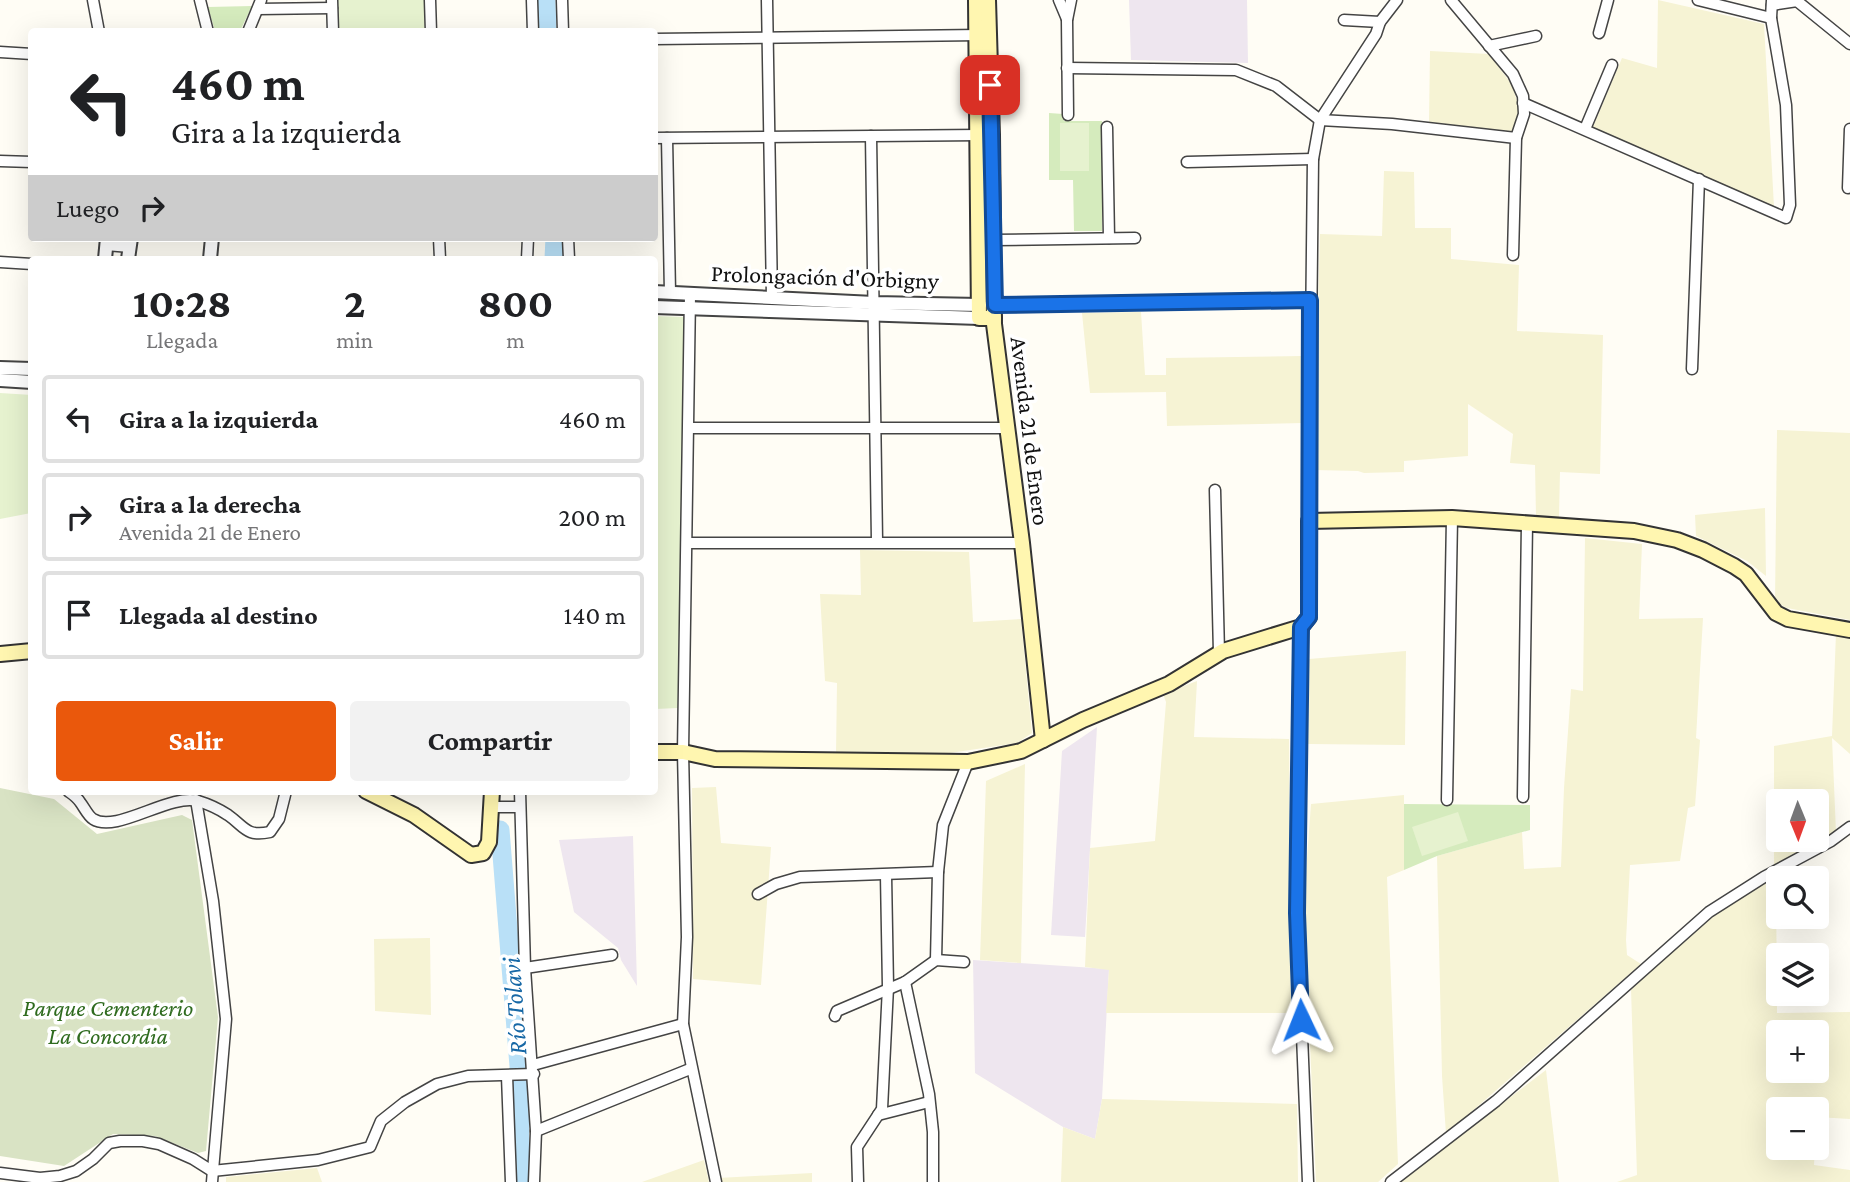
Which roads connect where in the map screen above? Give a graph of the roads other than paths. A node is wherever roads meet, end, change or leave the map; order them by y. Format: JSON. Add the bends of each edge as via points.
{"nodes":[{"id":1,"x":93,"y":0,"type":"edge"},
{"id":2,"x":200,"y":0,"type":"edge"},
{"id":3,"x":430,"y":0,"type":"edge"},
{"id":4,"x":532,"y":0,"type":"edge"},
{"id":5,"x":562,"y":0,"type":"edge"},
{"id":6,"x":767,"y":0,"type":"edge"},
{"id":7,"x":976,"y":0,"type":"edge"},
{"id":8,"x":988,"y":0,"type":"edge"},
{"id":9,"x":1059,"y":0,"type":"edge"},
{"id":10,"x":1071,"y":0,"type":"edge"},
{"id":11,"x":1397,"y":0,"type":"edge"},
{"id":12,"x":1451,"y":0,"type":"edge"},
{"id":13,"x":1608,"y":0,"type":"edge"},
{"id":14,"x":1698,"y":0,"type":"edge"},
{"id":15,"x":1797,"y":1,"type":"edge"},
{"id":16,"x":1772,"y":2,"type":"edge"},
{"id":17,"x":259,"y":4,"type":"edge"},
{"id":18,"x":332,"y":4,"type":"edge"},
{"id":19,"x":1771,"y":18,"type":"junction"},
{"id":20,"x":1068,"y":20,"type":"junction"},
{"id":21,"x":1344,"y":20,"type":"dead end"},
{"id":22,"x":1380,"y":22,"type":"junction"},
{"id":23,"x":98,"y":28,"type":"edge"},
{"id":24,"x":207,"y":28,"type":"edge"},
{"id":25,"x":250,"y":28,"type":"edge"},
{"id":26,"x":333,"y":28,"type":"edge"},
{"id":27,"x":431,"y":28,"type":"edge"},
{"id":28,"x":533,"y":28,"type":"edge"},
{"id":29,"x":563,"y":28,"type":"edge"},
{"id":30,"x":1599,"y":33,"type":"dead end"},
{"id":31,"x":982,"y":35,"type":"junction"},
{"id":32,"x":1536,"y":36,"type":"dead end"},
{"id":33,"x":767,"y":37,"type":"junction"},
{"id":34,"x":658,"y":38,"type":"edge"},
{"id":35,"x":1850,"y":44,"type":"edge"},
{"id":36,"x":1489,"y":46,"type":"junction"},
{"id":37,"x":0,"y":51,"type":"edge"},
{"id":38,"x":28,"y":54,"type":"edge"},
{"id":39,"x":1612,"y":65,"type":"dead end"},
{"id":40,"x":1067,"y":68,"type":"junction"},
{"id":41,"x":1523,"y":103,"type":"junction"},
{"id":42,"x":1068,"y":115,"type":"dead end"},
{"id":43,"x":1320,"y":120,"type":"junction"},
{"id":44,"x":1107,"y":127,"type":"dead end"},
{"id":45,"x":1585,"y":129,"type":"junction"},
{"id":46,"x":1850,"y":129,"type":"edge"},
{"id":47,"x":985,"y":135,"type":"junction"},
{"id":48,"x":769,"y":136,"type":"junction"},
{"id":49,"x":871,"y":136,"type":"junction"},
{"id":50,"x":658,"y":138,"type":"edge"},
{"id":51,"x":667,"y":138,"type":"junction"},
{"id":52,"x":1516,"y":138,"type":"junction"},
{"id":53,"x":1313,"y":159,"type":"junction"},
{"id":54,"x":0,"y":161,"type":"edge"},
{"id":55,"x":28,"y":162,"type":"edge"},
{"id":56,"x":1187,"y":162,"type":"dead end"},
{"id":57,"x":1699,"y":179,"type":"junction"},
{"id":58,"x":1848,"y":188,"type":"dead end"},
{"id":59,"x":1109,"y":238,"type":"junction"},
{"id":60,"x":1135,"y":238,"type":"dead end"},
{"id":61,"x":993,"y":240,"type":"junction"},
{"id":62,"x":106,"y":242,"type":"edge"},
{"id":63,"x":130,"y":248,"type":"edge"},
{"id":64,"x":1513,"y":255,"type":"dead end"},
{"id":65,"x":0,"y":262,"type":"edge"},
{"id":66,"x":28,"y":264,"type":"edge"},
{"id":67,"x":658,"y":292,"type":"edge"},
{"id":68,"x":670,"y":293,"type":"junction"},
{"id":69,"x":772,"y":298,"type":"junction"},
{"id":70,"x":1310,"y":300,"type":"junction"},
{"id":71,"x":690,"y":301,"type":"junction"},
{"id":72,"x":658,"y":306,"type":"edge"},
{"id":73,"x":874,"y":309,"type":"junction"},
{"id":74,"x":987,"y":311,"type":"junction"},
{"id":75,"x":0,"y":368,"type":"edge"},
{"id":76,"x":28,"y":369,"type":"edge"},
{"id":77,"x":1692,"y":369,"type":"dead end"},
{"id":78,"x":0,"y":380,"type":"edge"},
{"id":79,"x":28,"y":382,"type":"edge"},
{"id":80,"x":688,"y":428,"type":"junction"},
{"id":81,"x":1005,"y":428,"type":"junction"},
{"id":82,"x":876,"y":429,"type":"junction"},
{"id":83,"x":1215,"y":490,"type":"dead end"},
{"id":84,"x":1452,"y":518,"type":"junction"},
{"id":85,"x":1308,"y":521,"type":"junction"},
{"id":86,"x":1527,"y":523,"type":"junction"},
{"id":87,"x":877,"y":541,"type":"junction"},
{"id":88,"x":687,"y":543,"type":"junction"},
{"id":89,"x":1022,"y":543,"type":"junction"},
{"id":90,"x":1301,"y":627,"type":"junction"},
{"id":91,"x":1850,"y":630,"type":"edge"},
{"id":92,"x":28,"y":651,"type":"edge"},
{"id":93,"x":1219,"y":653,"type":"junction"},
{"id":94,"x":0,"y":654,"type":"edge"},
{"id":95,"x":1043,"y":740,"type":"junction"},
{"id":96,"x":658,"y":752,"type":"edge"},
{"id":97,"x":683,"y":752,"type":"junction"},
{"id":98,"x":968,"y":762,"type":"junction"},
{"id":99,"x":74,"y":795,"type":"edge"},
{"id":100,"x":285,"y":795,"type":"edge"},
{"id":101,"x":374,"y":795,"type":"edge"},
{"id":102,"x":520,"y":795,"type":"edge"},
{"id":103,"x":491,"y":797,"type":"edge"},
{"id":104,"x":1523,"y":797,"type":"dead end"},
{"id":105,"x":196,"y":800,"type":"junction"},
{"id":106,"x":1447,"y":800,"type":"dead end"},
{"id":107,"x":519,"y":807,"type":"junction"},
{"id":108,"x":1850,"y":827,"type":"edge"},
{"id":109,"x":938,"y":872,"type":"junction"},
{"id":110,"x":886,"y":875,"type":"junction"},
{"id":111,"x":758,"y":894,"type":"dead end"},
{"id":112,"x":612,"y":955,"type":"dead end"},
{"id":113,"x":936,"y":960,"type":"junction"},
{"id":114,"x":964,"y":962,"type":"dead end"},
{"id":115,"x":525,"y":968,"type":"junction"},
{"id":116,"x":905,"y":982,"type":"junction"},
{"id":117,"x":888,"y":987,"type":"junction"},
{"id":118,"x":835,"y":1016,"type":"dead end"},
{"id":119,"x":682,"y":1024,"type":"junction"},
{"id":120,"x":690,"y":1069,"type":"junction"},
{"id":121,"x":533,"y":1071,"type":"junction"},
{"id":122,"x":507,"y":1076,"type":"junction"},
{"id":123,"x":929,"y":1102,"type":"junction"},
{"id":124,"x":878,"y":1115,"type":"junction"},
{"id":125,"x":536,"y":1131,"type":"junction"},
{"id":126,"x":0,"y":1173,"type":"edge"},
{"id":127,"x":212,"y":1177,"type":"edge"},
{"id":128,"x":511,"y":1182,"type":"edge"},
{"id":129,"x":534,"y":1182,"type":"edge"},
{"id":130,"x":716,"y":1182,"type":"edge"},
{"id":131,"x":858,"y":1182,"type":"edge"},
{"id":132,"x":933,"y":1182,"type":"edge"},
{"id":133,"x":1308,"y":1182,"type":"edge"},
{"id":134,"x":1391,"y":1182,"type":"edge"}],
"edges":[{"from":1,"to":23,"type":"street"},
{"from":2,"to":24,"type":"street"},
{"from":3,"to":27,"type":"street"},
{"from":4,"to":28,"type":"street"},
{"from":5,"to":29,"type":"street"},
{"from":6,"to":33,"type":"street"},
{"from":7,"to":31,"type":"main road","name":"Avenida 21 de Enero"},
{"from":8,"to":31,"type":"main road","name":"Avenida 21 de Enero"},
{"from":9,"to":20,"type":"street"},
{"from":10,"to":20,"type":"street"},
{"from":11,"to":22,"type":"street"},
{"from":12,"to":36,"type":"street"},
{"from":13,"to":30,"type":"street"},
{"from":14,"to":19,"type":"street"},
{"from":15,"to":16,"type":"street"},
{"from":15,"to":35,"type":"street"},
{"from":16,"to":19,"type":"street"},
{"from":17,"to":18,"type":"street"},
{"from":17,"to":25,"type":"street"},
{"from":18,"to":26,"type":"street"},
{"from":19,"to":57,"type":"street","via":[[1786,105],[1790,205],[1786,218]]},
{"from":20,"to":40,"type":"street"},
{"from":21,"to":22,"type":"street"},
{"from":22,"to":43,"type":"street"},
{"from":31,"to":33,"type":"street"},
{"from":31,"to":47,"type":"main road","name":"Avenida 21 de Enero"},
{"from":32,"to":36,"type":"street"},
{"from":33,"to":34,"type":"street"},
{"from":33,"to":48,"type":"street"},
{"from":36,"to":41,"type":"street","via":[[1513,75]]},
{"from":37,"to":38,"type":"street"},
{"from":39,"to":45,"type":"street"},
{"from":40,"to":42,"type":"street"},
{"from":40,"to":43,"type":"street","via":[[1236,70],[1276,86]]},
{"from":41,"to":45,"type":"street"},
{"from":41,"to":52,"type":"street"},
{"from":43,"to":52,"type":"street"},
{"from":43,"to":53,"type":"street"},
{"from":44,"to":59,"type":"street"},
{"from":45,"to":57,"type":"street"},
{"from":46,"to":58,"type":"street"},
{"from":47,"to":49,"type":"street"},
{"from":47,"to":61,"type":"main road","name":"Avenida 21 de Enero"},
{"from":47,"to":74,"type":"main road","name":"Avenida 21 de Enero"},
{"from":48,"to":49,"type":"street"},
{"from":48,"to":51,"type":"street"},
{"from":48,"to":69,"type":"street"},
{"from":49,"to":73,"type":"street"},
{"from":50,"to":51,"type":"street"},
{"from":51,"to":68,"type":"street"},
{"from":52,"to":64,"type":"street"},
{"from":53,"to":56,"type":"street"},
{"from":53,"to":70,"type":"street"},
{"from":54,"to":55,"type":"street"},
{"from":57,"to":77,"type":"street"},
{"from":59,"to":60,"type":"street"},
{"from":59,"to":61,"type":"street"},
{"from":61,"to":74,"type":"main road","name":"Avenida 21 de Enero"},
{"from":62,"to":63,"type":"street"},
{"from":65,"to":66,"type":"street"},
{"from":67,"to":68,"type":"street","name":"Prolongación d'Orbigny"},
{"from":68,"to":71,"type":"street","name":"Prolongación d'Orbigny"},
{"from":69,"to":71,"type":"street","name":"Prolongación d'Orbigny"},
{"from":69,"to":73,"type":"street","name":"Prolongación d'Orbigny"},
{"from":70,"to":74,"type":"street"},
{"from":70,"to":85,"type":"street"},
{"from":71,"to":72,"type":"street","name":"Prolongación d'Orbigny"},
{"from":71,"to":73,"type":"street","name":"Prolongación d'Orbigny"},
{"from":71,"to":80,"type":"street"},
{"from":73,"to":74,"type":"street","name":"Prolongación d'Orbigny"},
{"from":73,"to":82,"type":"street"},
{"from":74,"to":81,"type":"main road","name":"Avenida 21 de Enero"},
{"from":75,"to":76,"type":"street"},
{"from":78,"to":79,"type":"street"},
{"from":80,"to":82,"type":"street"},
{"from":80,"to":88,"type":"street"},
{"from":81,"to":82,"type":"street"},
{"from":81,"to":89,"type":"main road","name":"Avenida 21 de Enero"},
{"from":82,"to":87,"type":"street"},
{"from":83,"to":93,"type":"street"},
{"from":84,"to":85,"type":"main road"},
{"from":84,"to":86,"type":"main road"},
{"from":84,"to":106,"type":"street"},
{"from":85,"to":90,"type":"main road","via":[[1309,617]]},
{"from":86,"to":91,"type":"main road","via":[[1634,531],[1677,540],[1746,574],[1776,613]]},
{"from":86,"to":104,"type":"street"},
{"from":87,"to":88,"type":"street"},
{"from":87,"to":89,"type":"street"},
{"from":88,"to":97,"type":"street"},
{"from":89,"to":95,"type":"main road","name":"Avenida 21 de Enero"},
{"from":90,"to":93,"type":"main road"},
{"from":90,"to":133,"type":"street","via":[[1297,913]]},
{"from":92,"to":94,"type":"main road"},
{"from":93,"to":95,"type":"main road","via":[[1169,684]]},
{"from":95,"to":98,"type":"main road","via":[[1021,751]]},
{"from":96,"to":97,"type":"main road"},
{"from":97,"to":98,"type":"main road","via":[[715,759]]},
{"from":97,"to":119,"type":"street","via":[[687,937]]},
{"from":98,"to":109,"type":"street","via":[[943,825]]},
{"from":99,"to":105,"type":"street","via":[[92,819],[104,823],[178,800]]},
{"from":100,"to":105,"type":"street","via":[[270,832],[257,835]]},
{"from":101,"to":103,"type":"main road","via":[[414,815],[471,855],[483,853],[489,842]]},
{"from":102,"to":107,"type":"street"},
{"from":103,"to":107,"type":"street"},
{"from":105,"to":127,"type":"street","via":[[226,1019]]},
{"from":107,"to":115,"type":"street"},
{"from":108,"to":134,"type":"street","via":[[1709,912],[1496,1101]]},
{"from":109,"to":110,"type":"street"},
{"from":109,"to":113,"type":"street"},
{"from":110,"to":111,"type":"street","via":[[800,877]]},
{"from":110,"to":117,"type":"street"},
{"from":112,"to":115,"type":"street"},
{"from":113,"to":114,"type":"street"},
{"from":113,"to":116,"type":"street"},
{"from":115,"to":121,"type":"street"},
{"from":116,"to":117,"type":"street"},
{"from":116,"to":123,"type":"street"},
{"from":117,"to":118,"type":"street"},
{"from":117,"to":124,"type":"street","via":[[882,1109]]},
{"from":119,"to":120,"type":"street"},
{"from":119,"to":121,"type":"street"},
{"from":120,"to":125,"type":"street"},
{"from":120,"to":130,"type":"street"},
{"from":121,"to":122,"type":"street"},
{"from":121,"to":125,"type":"street"},
{"from":122,"to":127,"type":"street","via":[[468,1076],[436,1084],[381,1121],[370,1147]]},
{"from":122,"to":128,"type":"street"},
{"from":123,"to":124,"type":"street"},
{"from":123,"to":132,"type":"street"},
{"from":124,"to":131,"type":"street","via":[[857,1147]]},
{"from":125,"to":129,"type":"street"},
{"from":126,"to":127,"type":"street","via":[[60,1176],[85,1165],[109,1143],[120,1141],[159,1144],[193,1159]]}]}
